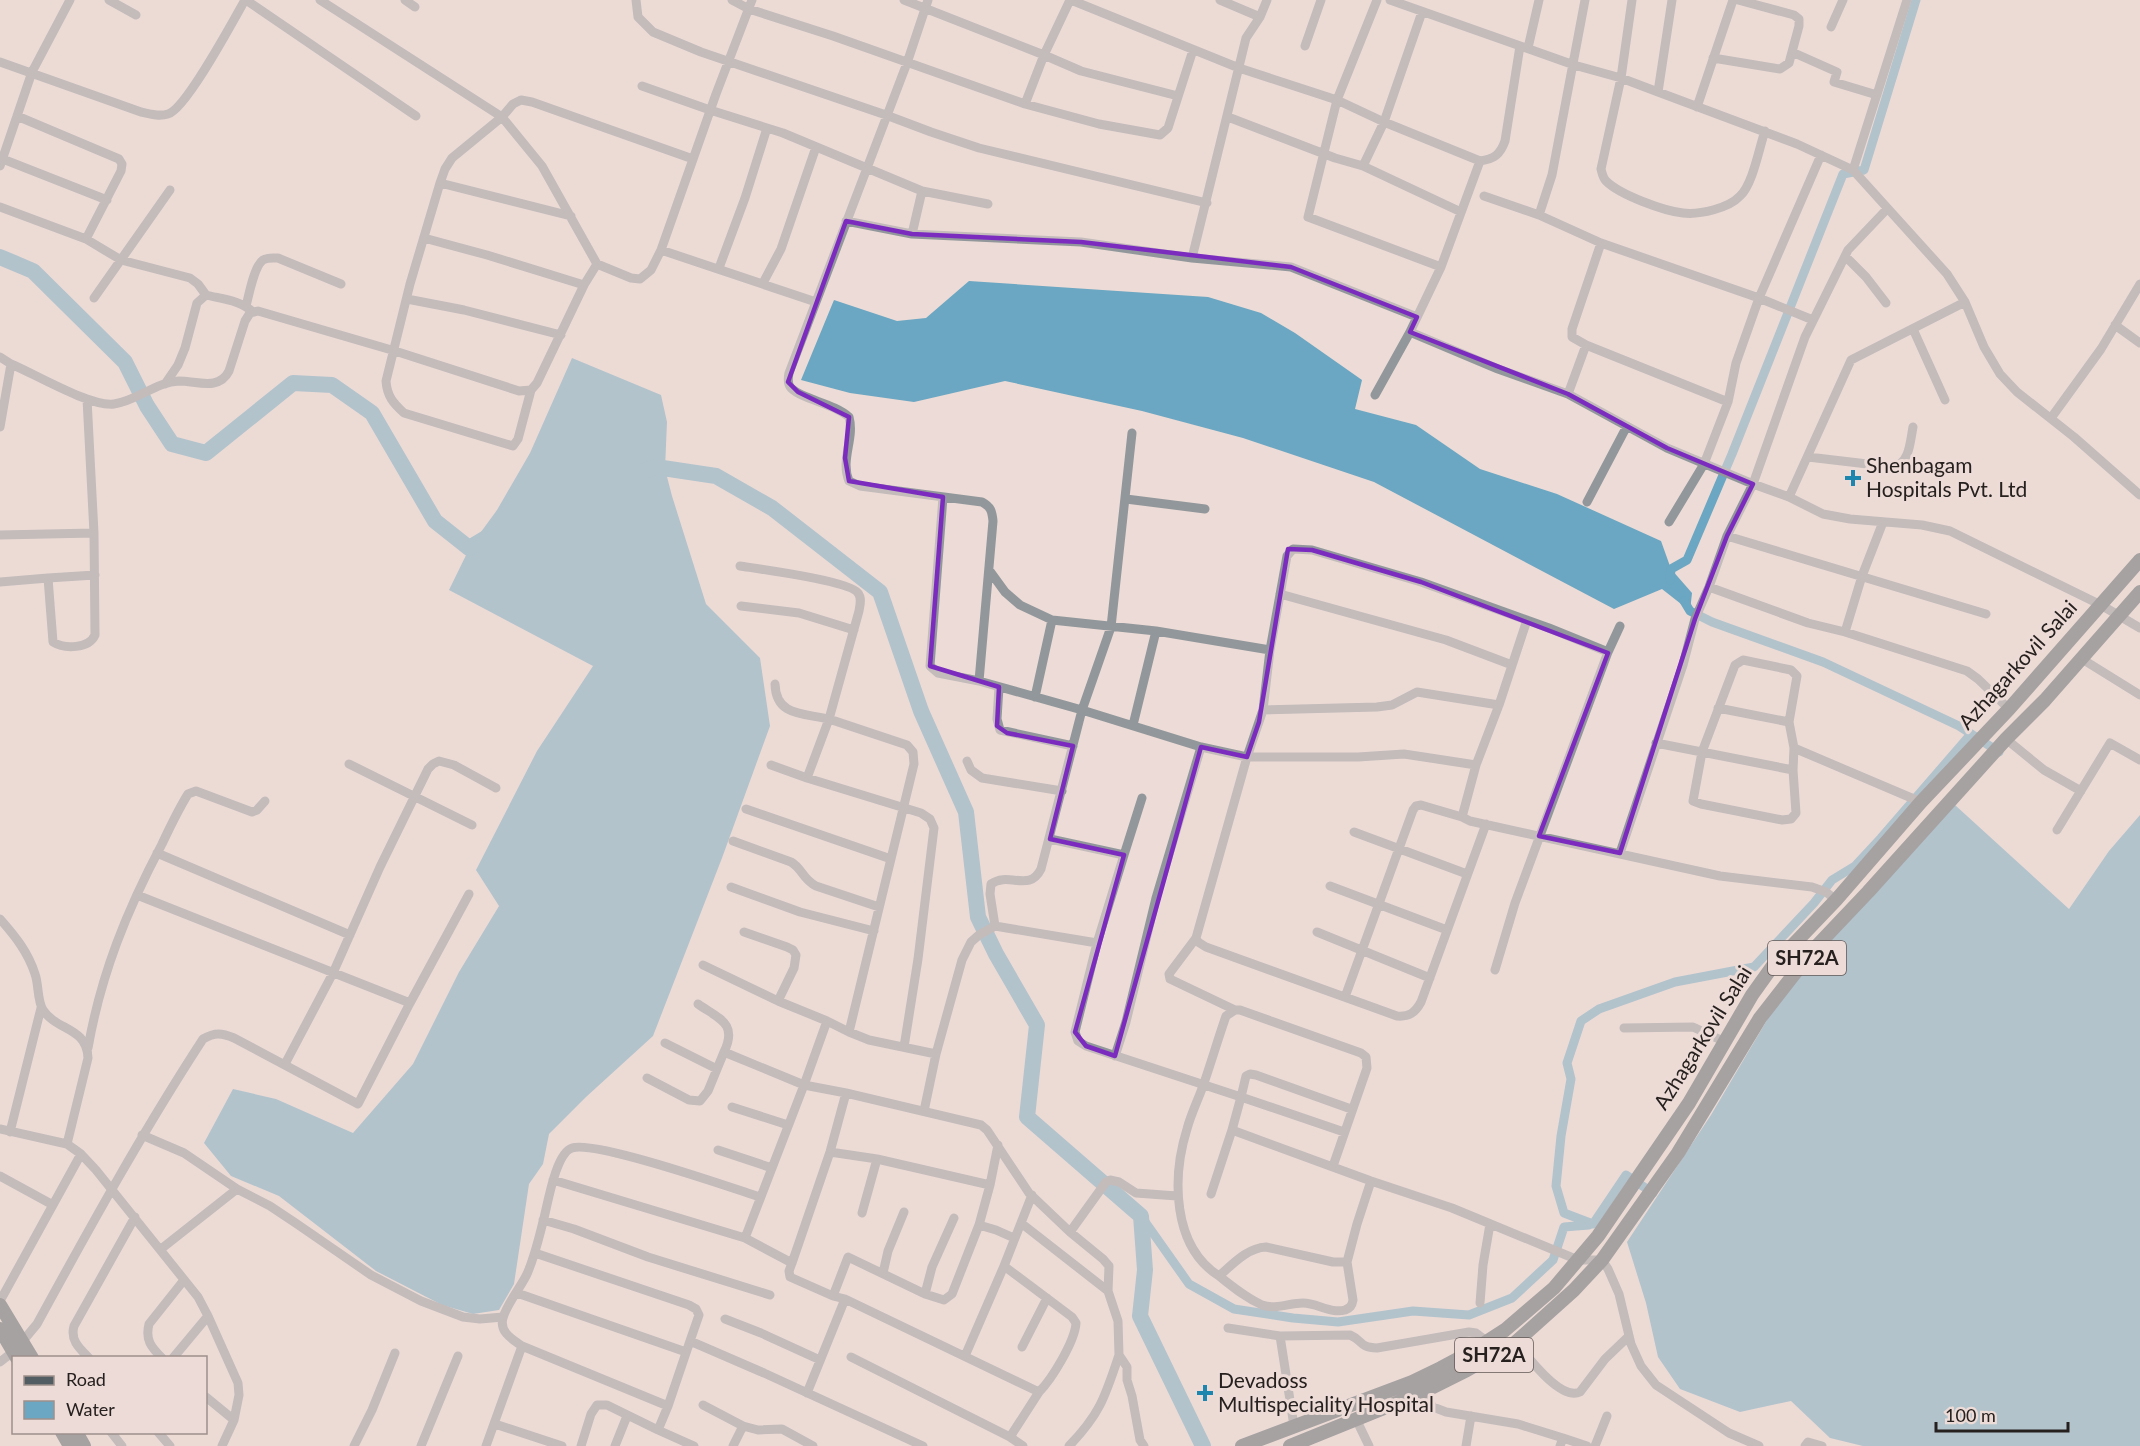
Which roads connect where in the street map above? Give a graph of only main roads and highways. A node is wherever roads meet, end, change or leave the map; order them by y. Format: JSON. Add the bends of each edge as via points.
{"nodes":[{"id":1,"x":2140,"y":560,"type":"edge"},
{"id":2,"x":2140,"y":592,"type":"edge"},
{"id":3,"x":0,"y":1303,"type":"edge"},
{"id":4,"x":0,"y":1329,"type":"edge"},
{"id":5,"x":18,"y":1350,"type":"edge"},
{"id":6,"x":1417,"y":1388,"type":"junction"},
{"id":7,"x":1314,"y":1441,"type":"edge"},
{"id":8,"x":1242,"y":1446,"type":"edge"},
{"id":9,"x":1290,"y":1446,"type":"edge"}],
"edges":[{"from":1,"to":6,"type":"main road","name":"Azhagarkovil Salai","number":"SH72A","via":[[2009,709],[1916,800],[1772,967],[1723,1041],[1689,1103],[1598,1236],[1554,1288],[1488,1342]]},
{"from":2,"to":6,"type":"main road","name":"Azhagarkovil Salai","number":"SH72A","via":[[1807,958],[1760,1018],[1678,1153],[1602,1260],[1575,1290],[1516,1342]]},
{"from":3,"to":5,"type":"main road"},
{"from":4,"to":5,"type":"main road"},
{"from":6,"to":7,"type":"main road","name":"Azhagarkovil Salai","number":"SH72A"},
{"from":6,"to":8,"type":"main road","name":"Azhagarkovil Salai","number":"SH72A"},
{"from":7,"to":9,"type":"main road","name":"Azhagarkovil Salai","number":"SH72A"}]}
